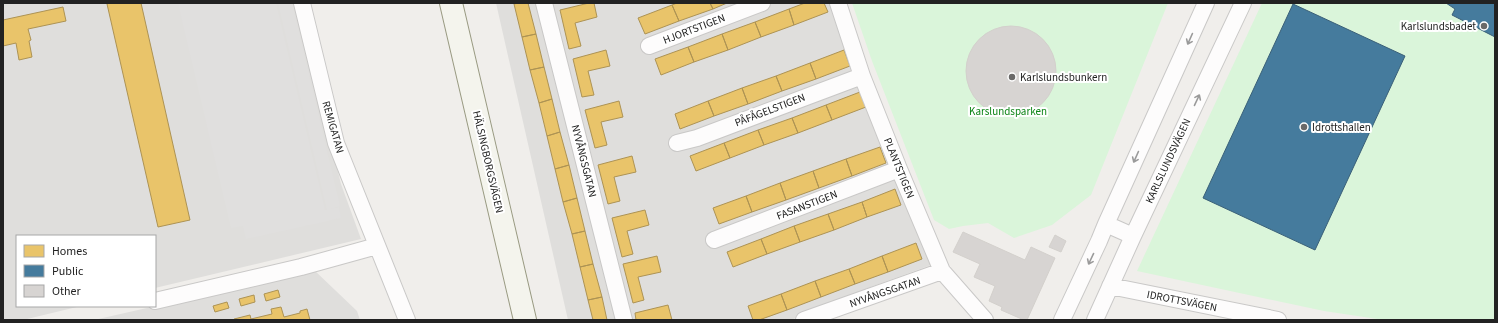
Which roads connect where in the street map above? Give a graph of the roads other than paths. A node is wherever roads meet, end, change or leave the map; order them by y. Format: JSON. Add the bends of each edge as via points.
{"nodes":[{"id":1,"x":302,"y":3,"type":"edge"},
{"id":2,"x":451,"y":3,"type":"edge"},
{"id":3,"x":544,"y":3,"type":"edge"},
{"id":4,"x":762,"y":3,"type":"edge"},
{"id":5,"x":838,"y":3,"type":"edge"},
{"id":6,"x":1206,"y":3,"type":"edge"},
{"id":7,"x":1243,"y":3,"type":"edge"},
{"id":8,"x":649,"y":46,"type":"dead end"},
{"id":9,"x":862,"y":76,"type":"junction"},
{"id":10,"x":677,"y":143,"type":"dead end"},
{"id":11,"x":899,"y":170,"type":"junction"},
{"id":12,"x":1106,"y":224,"type":"junction"},
{"id":13,"x":1133,"y":236,"type":"junction"},
{"id":14,"x":714,"y":240,"type":"dead end"},
{"id":15,"x":377,"y":246,"type":"junction"},
{"id":16,"x":942,"y":271,"type":"junction"},
{"id":17,"x":1110,"y":286,"type":"junction"},
{"id":18,"x":156,"y":300,"type":"edge"},
{"id":19,"x":407,"y":320,"type":"edge"},
{"id":20,"x":525,"y":320,"type":"edge"},
{"id":21,"x":624,"y":320,"type":"edge"},
{"id":22,"x":804,"y":320,"type":"edge"},
{"id":23,"x":985,"y":320,"type":"edge"},
{"id":24,"x":1062,"y":320,"type":"edge"},
{"id":25,"x":1095,"y":320,"type":"edge"},
{"id":26,"x":1278,"y":320,"type":"edge"}],
"edges":[{"from":1,"to":15,"type":"street","name":"REMIGATAN","via":[[336,143]]},
{"from":2,"to":20,"type":"main road","name":"HÄLSINGBORGSVÄGEN"},
{"from":3,"to":21,"type":"street","name":"NYVÅNGSGATAN"},
{"from":4,"to":8,"type":"street","name":"HJORTSTIGEN"},
{"from":5,"to":9,"type":"street","name":"PLANTSTIGEN"},
{"from":6,"to":12,"type":"street","one_way":true},
{"from":13,"to":7,"type":"street","name":"KARLSLUNDSVÄGEN","one_way":true},
{"from":9,"to":10,"type":"street","name":"PÅFÅGELSTIGEN","via":[[697,138]]},
{"from":9,"to":11,"type":"street","name":"PLANTSTIGEN"},
{"from":11,"to":14,"type":"street","name":"FASANSTIGEN"},
{"from":11,"to":16,"type":"street","name":"PLANTSTIGEN"},
{"from":12,"to":13,"type":"street"},
{"from":12,"to":24,"type":"street","one_way":true},
{"from":13,"to":17,"type":"street","name":"KARLSLUNDSVÄGEN"},
{"from":15,"to":18,"type":"street","via":[[301,267]]},
{"from":15,"to":19,"type":"street","name":"REMIGATAN"},
{"from":16,"to":22,"type":"street","name":"NYVÅNGSGATAN"},
{"from":16,"to":23,"type":"street","name":"PLANTSTIGEN"},
{"from":17,"to":25,"type":"street","name":"KARLSLUNDSVÄGEN"},
{"from":17,"to":26,"type":"street","name":"IDROTTSVÄGEN"}]}
